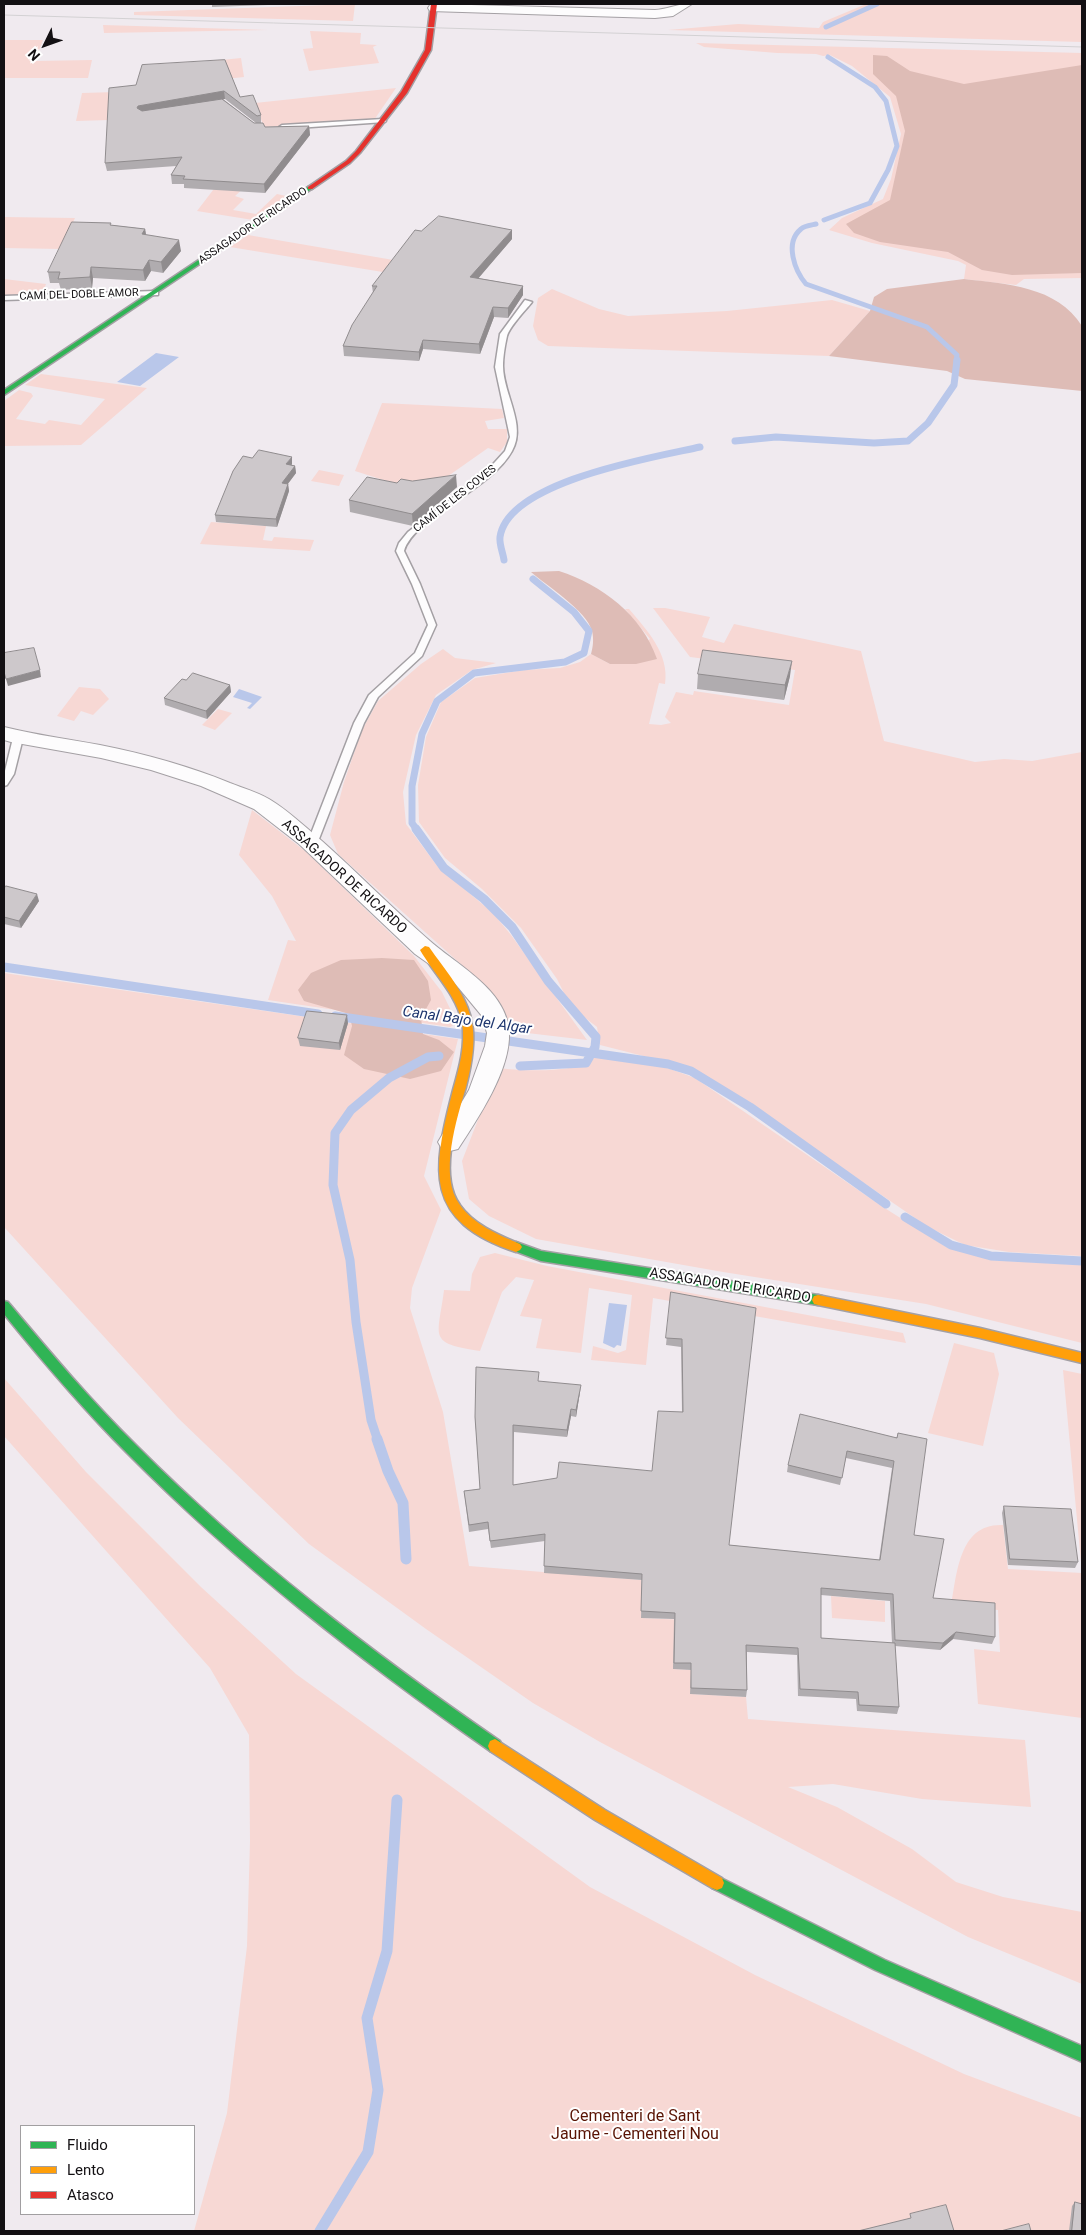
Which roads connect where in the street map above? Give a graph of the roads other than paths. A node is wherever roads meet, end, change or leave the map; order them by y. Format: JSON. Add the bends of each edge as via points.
{"nodes":[{"id":1,"x":686,"y":4,"type":"edge"},
{"id":2,"x":434,"y":6,"type":"edge"},
{"id":3,"x":383,"y":121,"type":"junction"},
{"id":4,"x":274,"y":128,"type":"edge"},
{"id":5,"x":155,"y":293,"type":"junction"},
{"id":6,"x":4,"y":298,"type":"edge"},
{"id":7,"x":528,"y":302,"type":"dead end"},
{"id":8,"x":4,"y":393,"type":"edge"},
{"id":9,"x":11,"y":736,"type":"edge"},
{"id":10,"x":4,"y":783,"type":"edge"},
{"id":11,"x":312,"y":844,"type":"junction"},
{"id":12,"x":425,"y":950,"type":"junction"},
{"id":13,"x":450,"y":1142,"type":"junction"},
{"id":14,"x":4,"y":1306,"type":"edge"},
{"id":15,"x":1082,"y":1358,"type":"edge"},
{"id":16,"x":1082,"y":2054,"type":"edge"}],
"edges":[{"from":1,"to":2,"type":"street","via":[[669,13]]},
{"from":2,"to":3,"type":"main road","name":"ASSAGADOR DE RICARDO","via":[[428,49],[421,66]]},
{"from":3,"to":4,"type":"lane"},
{"from":3,"to":5,"type":"main road","name":"ASSAGADOR DE RICARDO","via":[[367,144],[348,162]]},
{"from":5,"to":6,"type":"lane","name":"CAMÍ DEL DOBLE AMOR"},
{"from":5,"to":8,"type":"main road","name":"ASSAGADOR DE RICARDO"},
{"from":7,"to":11,"type":"lane","name":"CAMÍ DE LES COVES","via":[[504,334],[499,367],[514,437],[511,448],[497,466],[402,541],[400,551],[432,625],[418,654],[374,695],[359,723]]},
{"from":9,"to":10,"type":"lane","via":[[9,774]]},
{"from":9,"to":11,"type":"street","name":"ASSAGADOR DE RICARDO","via":[[118,756],[219,786],[263,805]]},
{"from":11,"to":12,"type":"street","name":"ASSAGADOR DE RICARDO"},
{"from":12,"to":13,"type":"main road","name":"ASSAGADOR DE RICARDO","via":[[464,1011],[468,1033]]},
{"from":12,"to":13,"type":"street","name":"ASSAGADOR DE RICARDO","via":[[454,970],[492,1009],[498,1032],[494,1058],[474,1104]]},
{"from":13,"to":15,"type":"main road","name":"ASSAGADOR DE RICARDO","via":[[445,1166],[446,1190],[456,1208],[467,1221],[512,1246],[541,1256],[828,1301]]},
{"from":14,"to":16,"type":"main road","via":[[96,1413],[222,1535],[359,1648],[463,1724],[658,1849],[759,1906],[879,1966]]}]}
